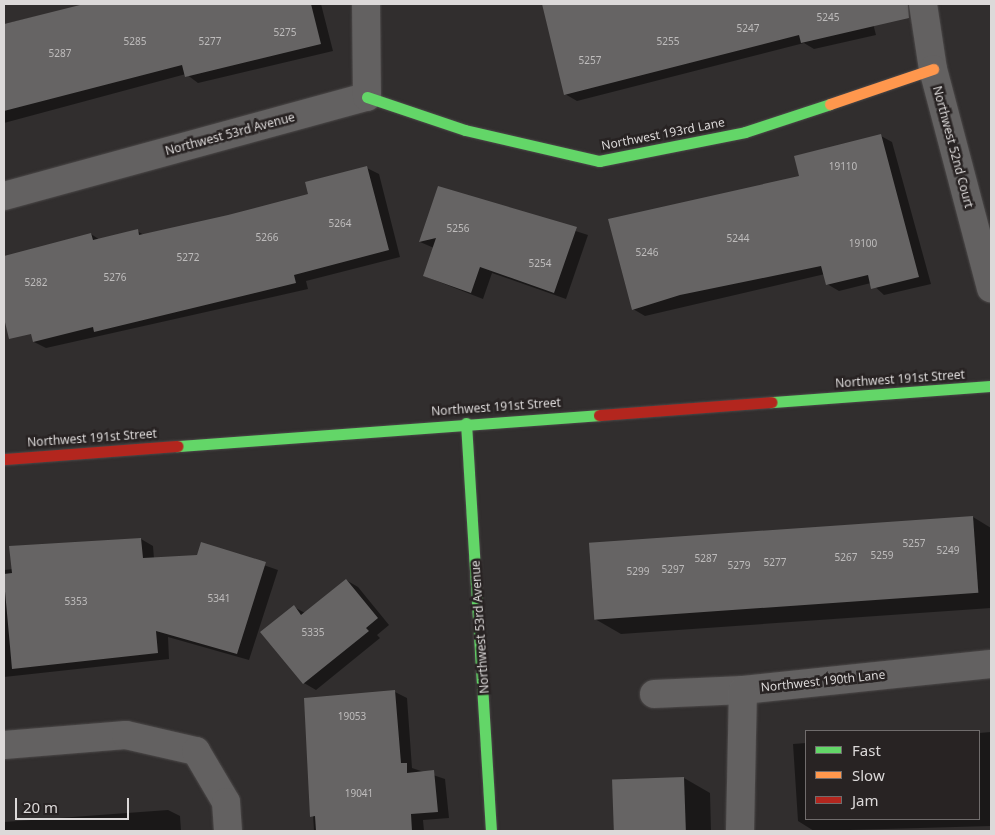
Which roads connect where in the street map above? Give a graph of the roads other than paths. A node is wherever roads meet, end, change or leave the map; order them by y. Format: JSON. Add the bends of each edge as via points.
{"nodes":[{"id":1,"x":366,"y":4,"type":"edge"},
{"id":2,"x":923,"y":4,"type":"edge"},
{"id":3,"x":933,"y":69,"type":"junction"},
{"id":4,"x":366,"y":97,"type":"junction"},
{"id":5,"x":4,"y":196,"type":"edge"},
{"id":6,"x":991,"y":288,"type":"edge"},
{"id":7,"x":991,"y":386,"type":"edge"},
{"id":8,"x":466,"y":423,"type":"junction"},
{"id":9,"x":4,"y":459,"type":"edge"},
{"id":10,"x":991,"y":664,"type":"edge"},
{"id":11,"x":743,"y":690,"type":"junction"},
{"id":12,"x":654,"y":694,"type":"dead end"},
{"id":13,"x":4,"y":745,"type":"edge"},
{"id":14,"x":228,"y":831,"type":"edge"},
{"id":15,"x":492,"y":831,"type":"edge"},
{"id":16,"x":740,"y":831,"type":"edge"}],
"edges":[{"from":1,"to":4,"type":"street"},
{"from":2,"to":3,"type":"street","name":"Northwest 52nd Court"},
{"from":3,"to":4,"type":"street","name":"Northwest 193rd Lane","via":[[745,132],[599,161],[465,130]]},
{"from":3,"to":6,"type":"street","name":"Northwest 52nd Court"},
{"from":4,"to":5,"type":"street","name":"Northwest 53rd Avenue"},
{"from":7,"to":8,"type":"street","name":"Northwest 191st Street"},
{"from":8,"to":9,"type":"street","name":"Northwest 191st Street"},
{"from":8,"to":15,"type":"street","name":"Northwest 53rd Avenue"},
{"from":10,"to":11,"type":"street","name":"Northwest 190th Lane"},
{"from":11,"to":12,"type":"street","name":"Northwest 190th Lane"},
{"from":11,"to":16,"type":"street"},
{"from":13,"to":14,"type":"street","via":[[126,735],[196,751],[226,802]]}]}
